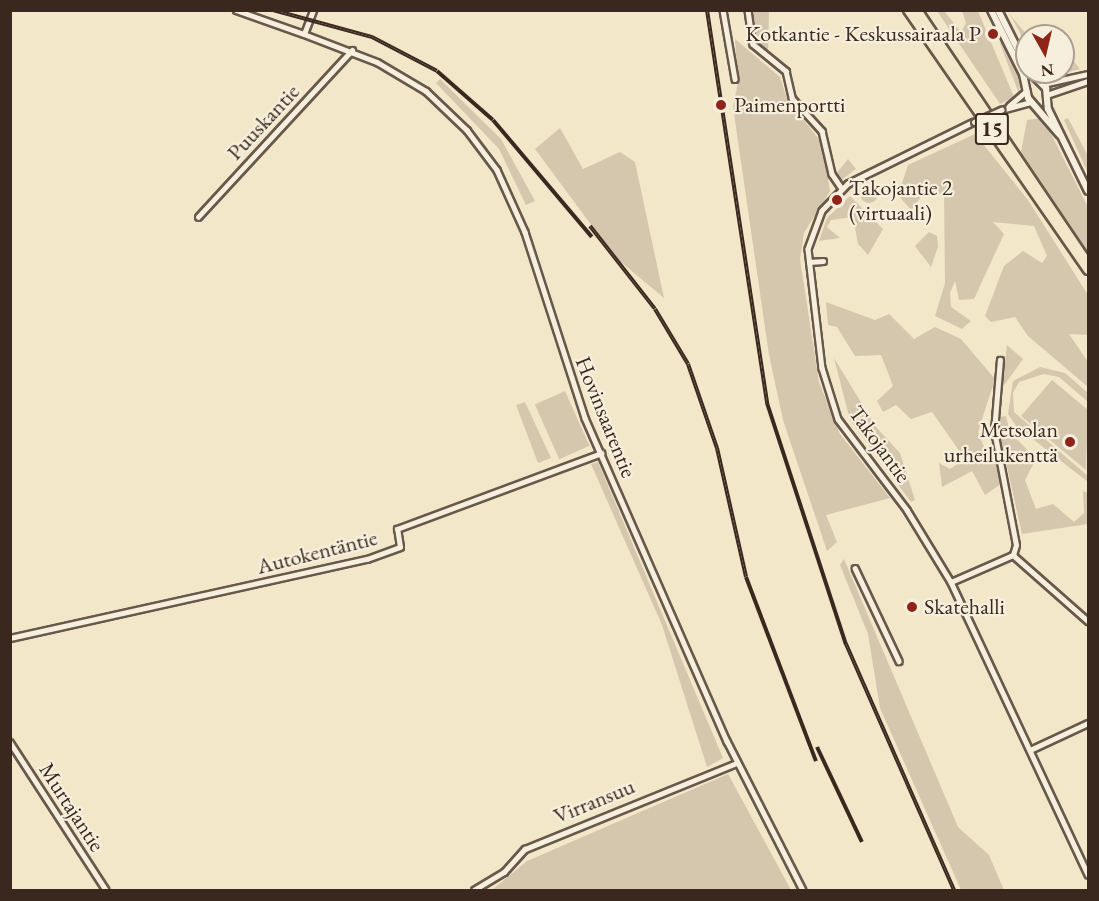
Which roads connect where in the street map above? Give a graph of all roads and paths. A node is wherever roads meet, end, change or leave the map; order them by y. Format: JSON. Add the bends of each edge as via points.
{"nodes":[{"id":1,"x":237,"y":10,"type":"edge"},
{"id":2,"x":313,"y":10,"type":"edge"},
{"id":3,"x":723,"y":10,"type":"edge"},
{"id":4,"x":748,"y":10,"type":"edge"},
{"id":5,"x":908,"y":10,"type":"edge"},
{"id":6,"x":917,"y":10,"type":"edge"},
{"id":7,"x":923,"y":10,"type":"edge"},
{"id":8,"x":991,"y":10,"type":"edge"},
{"id":9,"x":998,"y":10,"type":"edge"},
{"id":10,"x":304,"y":34,"type":"junction"},
{"id":11,"x":1015,"y":44,"type":"edge"},
{"id":12,"x":351,"y":50,"type":"junction"},
{"id":13,"x":947,"y":52,"type":"junction"},
{"id":14,"x":735,"y":79,"type":"dead end"},
{"id":15,"x":1089,"y":81,"type":"edge"},
{"id":16,"x":1040,"y":84,"type":"edge"},
{"id":17,"x":1042,"y":84,"type":"edge"},
{"id":18,"x":1027,"y":90,"type":"junction"},
{"id":19,"x":1046,"y":97,"type":"junction"},
{"id":20,"x":1033,"y":102,"type":"junction"},
{"id":21,"x":1009,"y":106,"type":"junction"},
{"id":22,"x":1059,"y":134,"type":"junction"},
{"id":23,"x":842,"y":189,"type":"junction"},
{"id":24,"x":1089,"y":191,"type":"edge"},
{"id":25,"x":198,"y":217,"type":"dead end"},
{"id":26,"x":823,"y":261,"type":"dead end"},
{"id":27,"x":809,"y":262,"type":"junction"},
{"id":28,"x":1089,"y":268,"type":"edge"},
{"id":29,"x":1000,"y":360,"type":"dead end"},
{"id":30,"x":601,"y":453,"type":"junction"},
{"id":31,"x":1012,"y":555,"type":"junction"},
{"id":32,"x":855,"y":568,"type":"dead end"},
{"id":33,"x":951,"y":582,"type":"junction"},
{"id":34,"x":1089,"y":621,"type":"edge"},
{"id":35,"x":10,"y":638,"type":"edge"},
{"id":36,"x":899,"y":661,"type":"dead end"},
{"id":37,"x":1089,"y":723,"type":"edge"},
{"id":38,"x":10,"y":742,"type":"edge"},
{"id":39,"x":1030,"y":750,"type":"junction"},
{"id":40,"x":737,"y":763,"type":"junction"},
{"id":41,"x":1089,"y":874,"type":"edge"},
{"id":42,"x":106,"y":891,"type":"edge"},
{"id":43,"x":474,"y":891,"type":"edge"},
{"id":44,"x":803,"y":891,"type":"edge"}],
"edges":[{"from":1,"to":10,"type":"street","name":"Hovinsaarentie"},
{"from":2,"to":10,"type":"street"},
{"from":3,"to":14,"type":"street"},
{"from":4,"to":23,"type":"street","via":[[755,48],[786,71],[792,98],[822,131],[832,174]]},
{"from":5,"to":28,"type":"highway","number":"15"},
{"from":6,"to":13,"type":"highway","number":"15"},
{"from":7,"to":13,"type":"highway"},
{"from":8,"to":18,"type":"street"},
{"from":9,"to":11,"type":"street"},
{"from":10,"to":12,"type":"street","name":"Hovinsaarentie"},
{"from":12,"to":25,"type":"street","name":"Puuskantie"},
{"from":12,"to":30,"type":"street","name":"Hovinsaarentie","via":[[426,91],[467,130],[497,170],[521,222]]},
{"from":13,"to":28,"type":"highway","number":"15"},
{"from":15,"to":19,"type":"street"},
{"from":16,"to":18,"type":"street"},
{"from":17,"to":19,"type":"street"},
{"from":18,"to":20,"type":"street"},
{"from":18,"to":21,"type":"street","name":"Takojantie"},
{"from":19,"to":20,"type":"street"},
{"from":19,"to":22,"type":"street"},
{"from":20,"to":21,"type":"street","name":"Takojantie"},
{"from":20,"to":22,"type":"street"},
{"from":21,"to":23,"type":"street","name":"Takojantie","bridge":true},
{"from":22,"to":24,"type":"street"},
{"from":23,"to":27,"type":"street","name":"Takojantie","via":[[812,231]]},
{"from":26,"to":27,"type":"street"},
{"from":27,"to":33,"type":"street","name":"Takojantie","via":[[832,408],[924,533]]},
{"from":29,"to":31,"type":"street","via":[[994,431],[1016,531]]},
{"from":30,"to":35,"type":"street","name":"Autokentäntie","via":[[396,529],[400,547],[367,560]]},
{"from":30,"to":40,"type":"street","name":"Hovinsaarentie"},
{"from":31,"to":33,"type":"street"},
{"from":31,"to":34,"type":"street"},
{"from":32,"to":36,"type":"street"},
{"from":33,"to":39,"type":"street","name":"Takojantie"},
{"from":37,"to":39,"type":"street"},
{"from":38,"to":42,"type":"street","name":"Murtajantie"},
{"from":39,"to":41,"type":"street","name":"Takojantie"},
{"from":40,"to":43,"type":"street","name":"Virransuu","via":[[525,849],[504,873]]},
{"from":40,"to":44,"type":"street","name":"Hovinsaarentie"}]}
